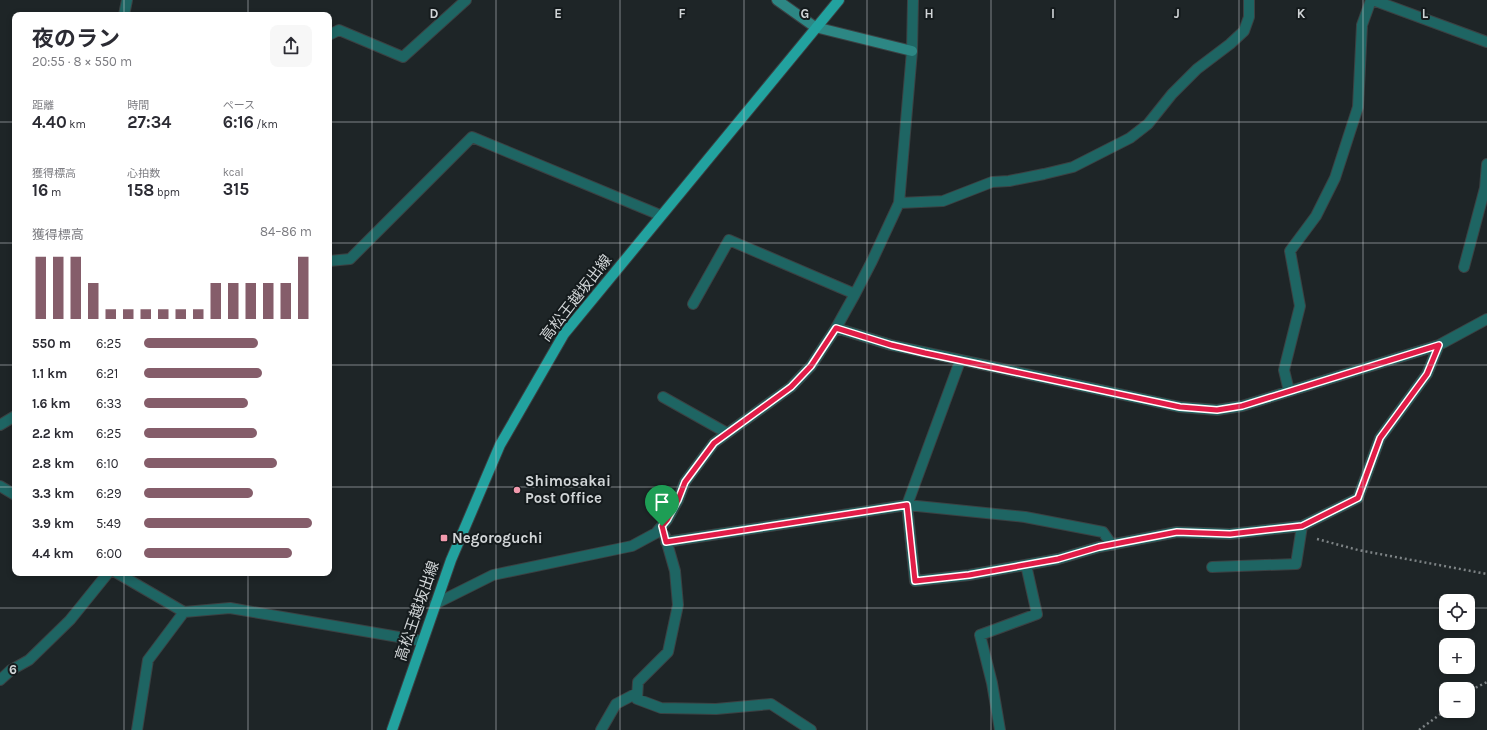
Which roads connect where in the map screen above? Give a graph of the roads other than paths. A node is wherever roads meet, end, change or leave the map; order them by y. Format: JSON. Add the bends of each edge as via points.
{"nodes":[{"id":1,"x":127,"y":0,"type":"edge"},
{"id":2,"x":466,"y":0,"type":"edge"},
{"id":3,"x":777,"y":0,"type":"edge"},
{"id":4,"x":839,"y":0,"type":"edge"},
{"id":5,"x":913,"y":0,"type":"edge"},
{"id":6,"x":1249,"y":0,"type":"edge"},
{"id":7,"x":1373,"y":0,"type":"edge"},
{"id":8,"x":125,"y":12,"type":"edge"},
{"id":9,"x":815,"y":27,"type":"junction"},
{"id":10,"x":332,"y":34,"type":"edge"},
{"id":11,"x":1487,"y":42,"type":"edge"},
{"id":12,"x":912,"y":51,"type":"junction"},
{"id":13,"x":1487,"y":164,"type":"edge"},
{"id":14,"x":899,"y":203,"type":"junction"},
{"id":15,"x":660,"y":215,"type":"junction"},
{"id":16,"x":332,"y":261,"type":"edge"},
{"id":17,"x":1464,"y":267,"type":"dead end"},
{"id":18,"x":855,"y":294,"type":"junction"},
{"id":19,"x":694,"y":304,"type":"dead end"},
{"id":20,"x":1487,"y":319,"type":"edge"},
{"id":21,"x":836,"y":328,"type":"junction"},
{"id":22,"x":1439,"y":345,"type":"junction"},
{"id":23,"x":960,"y":361,"type":"junction"},
{"id":24,"x":1289,"y":391,"type":"junction"},
{"id":25,"x":663,"y":397,"type":"dead end"},
{"id":26,"x":12,"y":418,"type":"edge"},
{"id":27,"x":0,"y":425,"type":"edge"},
{"id":28,"x":727,"y":433,"type":"junction"},
{"id":29,"x":0,"y":486,"type":"edge"},
{"id":30,"x":12,"y":493,"type":"edge"},
{"id":31,"x":907,"y":505,"type":"junction"},
{"id":32,"x":662,"y":526,"type":"junction"},
{"id":33,"x":1302,"y":531,"type":"junction"},
{"id":34,"x":666,"y":542,"type":"junction"},
{"id":35,"x":1112,"y":545,"type":"junction"},
{"id":36,"x":1026,"y":565,"type":"junction"},
{"id":37,"x":1212,"y":568,"type":"dead end"},
{"id":38,"x":106,"y":576,"type":"edge"},
{"id":39,"x":122,"y":576,"type":"edge"},
{"id":40,"x":435,"y":604,"type":"junction"},
{"id":41,"x":184,"y":612,"type":"junction"},
{"id":42,"x":422,"y":641,"type":"junction"},
{"id":43,"x":0,"y":680,"type":"edge"},
{"id":44,"x":637,"y":693,"type":"junction"},
{"id":45,"x":136,"y":730,"type":"edge"},
{"id":46,"x":392,"y":730,"type":"edge"},
{"id":47,"x":601,"y":730,"type":"edge"},
{"id":48,"x":811,"y":730,"type":"edge"},
{"id":49,"x":1000,"y":730,"type":"edge"}],
"edges":[{"from":1,"to":8,"type":"street"},
{"from":2,"to":10,"type":"street","via":[[403,56],[339,30]]},
{"from":3,"to":9,"type":"street"},
{"from":4,"to":9,"type":"main road","name":"高松王越坂出線"},
{"from":5,"to":12,"type":"street"},
{"from":6,"to":14,"type":"street","via":[[1249,17],[1244,31],[1197,70],[1172,94],[1148,124],[1130,138],[1072,167],[992,182],[943,201]]},
{"from":7,"to":11,"type":"street"},
{"from":7,"to":24,"type":"street","via":[[1362,25],[1358,107],[1340,164],[1316,216],[1290,251],[1300,306],[1284,370]]},
{"from":9,"to":12,"type":"street"},
{"from":9,"to":15,"type":"main road","name":"高松王越坂出線"},
{"from":12,"to":14,"type":"street"},
{"from":13,"to":17,"type":"street","via":[[1485,188]]},
{"from":14,"to":18,"type":"street"},
{"from":15,"to":16,"type":"street","via":[[472,137],[350,259]]},
{"from":15,"to":40,"type":"main road","name":"高松王越坂出線","via":[[564,334],[500,445]]},
{"from":18,"to":19,"type":"street","via":[[729,240]]},
{"from":18,"to":21,"type":"street"},
{"from":20,"to":22,"type":"street"},
{"from":21,"to":23,"type":"street","via":[[891,345]]},
{"from":21,"to":28,"type":"street","via":[[811,366],[791,387]]},
{"from":22,"to":24,"type":"street"},
{"from":22,"to":33,"type":"street","via":[[1427,374],[1380,438],[1358,498]]},
{"from":23,"to":24,"type":"street","via":[[1180,407],[1217,410],[1242,406]]},
{"from":23,"to":31,"type":"street"},
{"from":25,"to":28,"type":"street"},
{"from":26,"to":27,"type":"street"},
{"from":28,"to":32,"type":"street","via":[[714,443],[698,463]]},
{"from":29,"to":30,"type":"street"},
{"from":31,"to":34,"type":"street"},
{"from":31,"to":35,"type":"street","via":[[1025,517],[1103,532]]},
{"from":31,"to":36,"type":"street","via":[[915,581]]},
{"from":32,"to":34,"type":"street"},
{"from":32,"to":40,"type":"street","via":[[656,533],[632,546],[493,575]]},
{"from":33,"to":35,"type":"street","via":[[1230,534],[1177,532]]},
{"from":33,"to":37,"type":"street","via":[[1296,564]]},
{"from":34,"to":44,"type":"street","via":[[675,571],[678,605],[668,652],[638,682]]},
{"from":35,"to":36,"type":"street"},
{"from":36,"to":49,"type":"street","via":[[1037,614],[980,635]]},
{"from":38,"to":43,"type":"street","via":[[70,620],[28,660]]},
{"from":39,"to":41,"type":"street"},
{"from":40,"to":42,"type":"main road","name":"高松王越坂出線"},
{"from":41,"to":42,"type":"street","via":[[230,608]]},
{"from":41,"to":45,"type":"street","via":[[148,660]]},
{"from":42,"to":46,"type":"main road","name":"高松王越坂出線"},
{"from":44,"to":47,"type":"street","via":[[616,704]]},
{"from":44,"to":48,"type":"street","via":[[637,699],[661,708],[716,709],[771,704]]}]}
